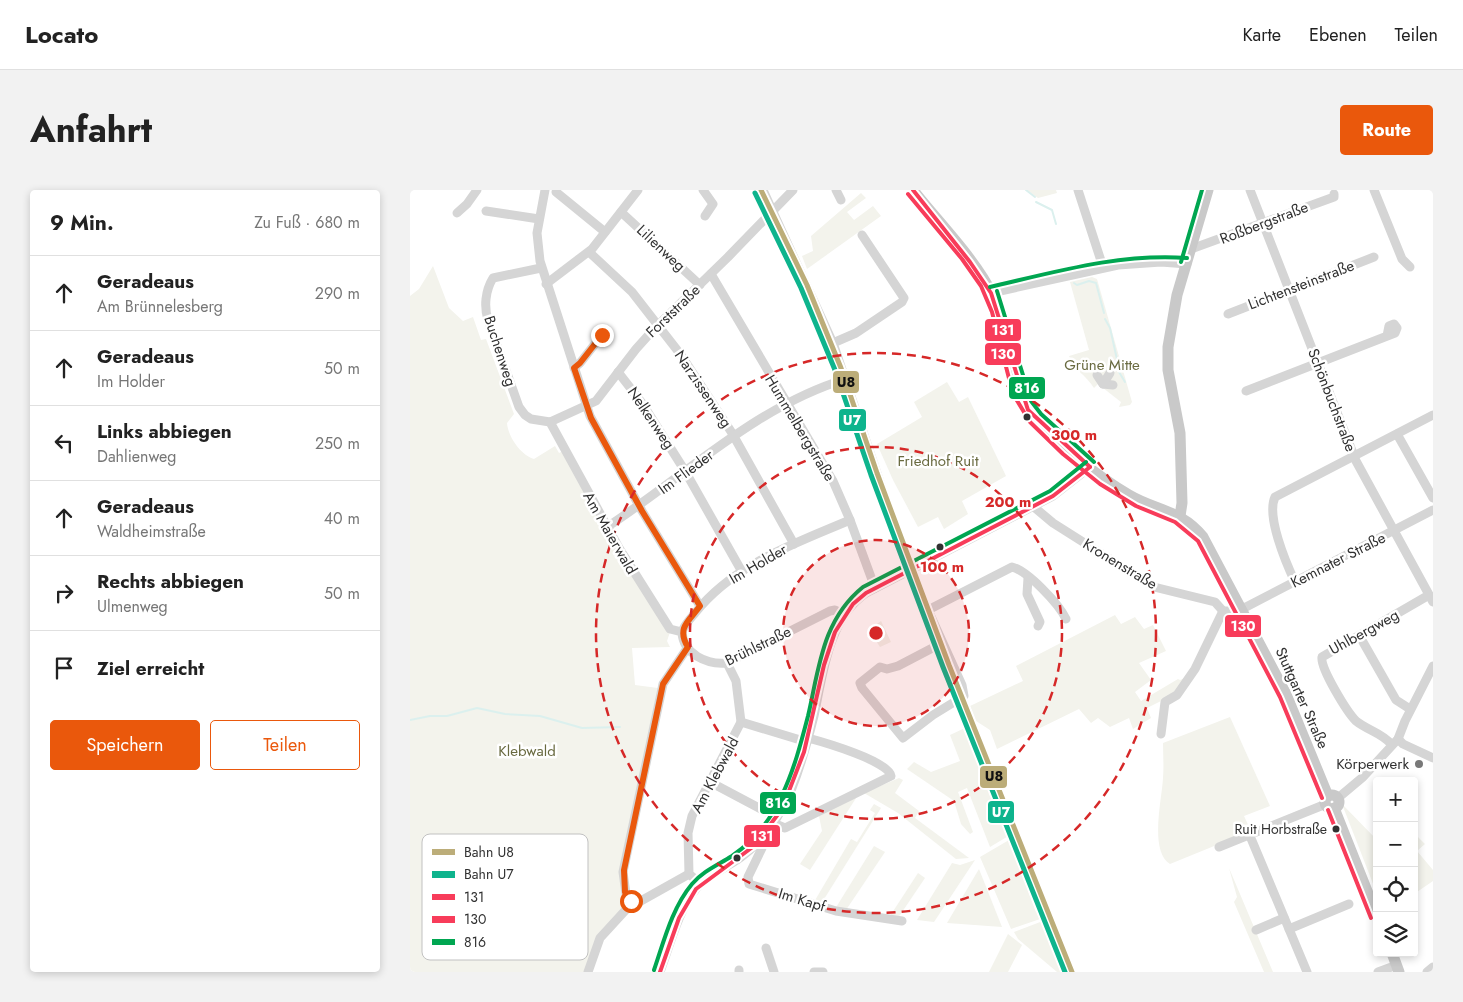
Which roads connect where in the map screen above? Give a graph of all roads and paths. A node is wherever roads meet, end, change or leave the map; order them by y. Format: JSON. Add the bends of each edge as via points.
{"nodes":[{"id":1,"x":477,"y":190,"type":"edge"},
{"id":2,"x":546,"y":190,"type":"edge"},
{"id":3,"x":703,"y":190,"type":"edge"},
{"id":4,"x":763,"y":190,"type":"edge"},
{"id":5,"x":793,"y":190,"type":"edge"},
{"id":6,"x":836,"y":190,"type":"edge"},
{"id":7,"x":913,"y":190,"type":"edge"},
{"id":8,"x":1208,"y":190,"type":"edge"},
{"id":9,"x":1250,"y":190,"type":"edge"},
{"id":10,"x":1374,"y":190,"type":"edge"},
{"id":11,"x":634,"y":191,"type":"edge"},
{"id":12,"x":556,"y":192,"type":"dead end"},
{"id":13,"x":1077,"y":193,"type":"edge"},
{"id":14,"x":1334,"y":194,"type":"dead end"},
{"id":15,"x":841,"y":200,"type":"dead end"},
{"id":16,"x":486,"y":211,"type":"dead end"},
{"id":17,"x":457,"y":212,"type":"dead end"},
{"id":18,"x":622,"y":212,"type":"junction"},
{"id":19,"x":772,"y":212,"type":"junction"},
{"id":20,"x":705,"y":216,"type":"dead end"},
{"id":21,"x":539,"y":219,"type":"junction"},
{"id":22,"x":1263,"y":223,"type":"junction"},
{"id":23,"x":606,"y":232,"type":"junction"},
{"id":24,"x":862,"y":235,"type":"dead end"},
{"id":25,"x":1191,"y":249,"type":"junction"},
{"id":26,"x":589,"y":252,"type":"junction"},
{"id":27,"x":1374,"y":257,"type":"dead end"},
{"id":28,"x":1186,"y":264,"type":"junction"},
{"id":29,"x":1103,"y":267,"type":"junction"},
{"id":30,"x":1410,"y":267,"type":"dead end"},
{"id":31,"x":541,"y":268,"type":"junction"},
{"id":32,"x":711,"y":274,"type":"junction"},
{"id":33,"x":546,"y":284,"type":"junction"},
{"id":34,"x":700,"y":285,"type":"junction"},
{"id":35,"x":1289,"y":290,"type":"junction"},
{"id":36,"x":991,"y":293,"type":"junction"},
{"id":37,"x":1228,"y":314,"type":"dead end"},
{"id":38,"x":658,"y":324,"type":"junction"},
{"id":39,"x":602,"y":335,"type":"dead end"},
{"id":40,"x":1386,"y":336,"type":"dead end"},
{"id":41,"x":833,"y":343,"type":"junction"},
{"id":42,"x":1317,"y":363,"type":"junction"},
{"id":43,"x":574,"y":368,"type":"junction"},
{"id":44,"x":618,"y":372,"type":"junction"},
{"id":45,"x":1110,"y":373,"type":"dead end"},
{"id":46,"x":846,"y":378,"type":"junction"},
{"id":47,"x":1103,"y":384,"type":"dead end"},
{"id":48,"x":1246,"y":391,"type":"dead end"},
{"id":49,"x":787,"y":405,"type":"junction"},
{"id":50,"x":586,"y":406,"type":"junction"},
{"id":51,"x":1433,"y":415,"type":"edge"},
{"id":52,"x":550,"y":422,"type":"junction"},
{"id":53,"x":1397,"y":434,"type":"junction"},
{"id":54,"x":734,"y":436,"type":"junction"},
{"id":55,"x":1354,"y":456,"type":"junction"},
{"id":56,"x":1090,"y":467,"type":"junction"},
{"id":57,"x":685,"y":471,"type":"junction"},
{"id":58,"x":1433,"y":498,"type":"edge"},
{"id":59,"x":639,"y":506,"type":"junction"},
{"id":60,"x":1034,"y":506,"type":"junction"},
{"id":61,"x":1433,"y":510,"type":"edge"},
{"id":62,"x":1180,"y":516,"type":"junction"},
{"id":63,"x":850,"y":520,"type":"junction"},
{"id":64,"x":606,"y":527,"type":"junction"},
{"id":65,"x":1394,"y":531,"type":"junction"},
{"id":66,"x":794,"y":544,"type":"junction"},
{"id":67,"x":741,"y":570,"type":"junction"},
{"id":68,"x":910,"y":571,"type":"junction"},
{"id":69,"x":1028,"y":578,"type":"junction"},
{"id":70,"x":1295,"y":582,"type":"junction"},
{"id":71,"x":875,"y":588,"type":"junction"},
{"id":72,"x":1431,"y":599,"type":"edge"},
{"id":73,"x":700,"y":606,"type":"junction"},
{"id":74,"x":1242,"y":609,"type":"junction"},
{"id":75,"x":928,"y":610,"type":"junction"},
{"id":76,"x":1223,"y":612,"type":"junction"},
{"id":77,"x":845,"y":615,"type":"junction"},
{"id":78,"x":1066,"y":619,"type":"dead end"},
{"id":79,"x":1038,"y":626,"type":"dead end"},
{"id":80,"x":682,"y":632,"type":"junction"},
{"id":81,"x":1359,"y":635,"type":"junction"},
{"id":82,"x":942,"y":643,"type":"junction"},
{"id":83,"x":688,"y":647,"type":"junction"},
{"id":84,"x":727,"y":663,"type":"junction"},
{"id":85,"x":1433,"y":666,"type":"edge"},
{"id":86,"x":1410,"y":709,"type":"junction"},
{"id":87,"x":742,"y":722,"type":"junction"},
{"id":88,"x":1161,"y":734,"type":"dead end"},
{"id":89,"x":808,"y":740,"type":"junction"},
{"id":90,"x":1395,"y":742,"type":"junction"},
{"id":91,"x":1433,"y":758,"type":"edge"},
{"id":92,"x":710,"y":782,"type":"junction"},
{"id":93,"x":1332,"y":802,"type":"junction"},
{"id":94,"x":775,"y":820,"type":"junction"},
{"id":95,"x":1250,"y":836,"type":"junction"},
{"id":96,"x":758,"y":842,"type":"junction"},
{"id":97,"x":1219,"y":847,"type":"dead end"},
{"id":98,"x":689,"y":874,"type":"junction"},
{"id":99,"x":701,"y":884,"type":"junction"},
{"id":100,"x":633,"y":902,"type":"junction"},
{"id":101,"x":1349,"y":904,"type":"dead end"},
{"id":102,"x":1375,"y":912,"type":"edge"},
{"id":103,"x":1284,"y":918,"type":"junction"},
{"id":104,"x":902,"y":921,"type":"dead end"},
{"id":105,"x":1289,"y":928,"type":"junction"},
{"id":106,"x":1256,"y":930,"type":"dead end"},
{"id":107,"x":766,"y":948,"type":"dead end"},
{"id":108,"x":1433,"y":967,"type":"edge"},
{"id":109,"x":1398,"y":968,"type":"edge"},
{"id":110,"x":588,"y":972,"type":"edge"},
{"id":111,"x":660,"y":972,"type":"edge"},
{"id":112,"x":774,"y":972,"type":"edge"},
{"id":113,"x":814,"y":972,"type":"edge"},
{"id":114,"x":823,"y":972,"type":"edge"},
{"id":115,"x":1307,"y":972,"type":"edge"},
{"id":116,"x":1378,"y":972,"type":"edge"},
{"id":117,"x":1427,"y":972,"type":"edge"}],
"edges":[{"from":1,"to":17,"type":"street"},
{"from":2,"to":21,"type":"street"},
{"from":3,"to":20,"type":"street","via":[[713,204]]},
{"from":4,"to":19,"type":"street"},
{"from":5,"to":19,"type":"street","name":"Forststraße"},
{"from":6,"to":15,"type":"street"},
{"from":7,"to":36,"type":"main road","name":"Stuttgarter Straße"},
{"from":8,"to":25,"type":"main road"},
{"from":9,"to":22,"type":"street","name":"Schönbuchstraße"},
{"from":10,"to":30,"type":"street","via":[[1402,259]]},
{"from":11,"to":18,"type":"street"},
{"from":12,"to":23,"type":"street"},
{"from":13,"to":29,"type":"street"},
{"from":14,"to":22,"type":"street","name":"Roßbergstraße","via":[[1334,197]]},
{"from":16,"to":21,"type":"street"},
{"from":18,"to":23,"type":"street"},
{"from":18,"to":34,"type":"street","name":"Lilienweg"},
{"from":19,"to":32,"type":"street","name":"Forststraße"},
{"from":19,"to":41,"type":"street"},
{"from":21,"to":31,"type":"street","via":[[537,242]]},
{"from":22,"to":25,"type":"street","name":"Roßbergstraße"},
{"from":22,"to":35,"type":"street","name":"Schönbuchstraße"},
{"from":23,"to":26,"type":"street"},
{"from":24,"to":41,"type":"street","via":[[904,298],[856,333]]},
{"from":25,"to":28,"type":"main road"},
{"from":26,"to":33,"type":"street"},
{"from":26,"to":38,"type":"street","name":"Narzissenweg","via":[[632,292]]},
{"from":27,"to":35,"type":"street","name":"Lichtensteinstraße"},
{"from":28,"to":29,"type":"street","via":[[1155,262]]},
{"from":28,"to":62,"type":"main road","via":[[1172,316],[1167,354],[1180,430]]},
{"from":29,"to":36,"type":"street"},
{"from":31,"to":33,"type":"street"},
{"from":31,"to":52,"type":"street","name":"Buchenweg","via":[[493,278],[487,292],[486,310],[519,407],[531,419]]},
{"from":32,"to":34,"type":"street","name":"Forststraße"},
{"from":32,"to":49,"type":"street","name":"Hummelbergstraße"},
{"from":33,"to":43,"type":"street"},
{"from":34,"to":38,"type":"street","name":"Forststraße"},
{"from":35,"to":37,"type":"street","name":"Lichtensteinstraße"},
{"from":35,"to":42,"type":"street","name":"Schönbuchstraße"},
{"from":36,"to":56,"type":"main road","name":"Stuttgarter Straße","via":[[1025,404],[1040,423]]},
{"from":38,"to":44,"type":"street","name":"Forststraße"},
{"from":38,"to":54,"type":"street","name":"Narzissenweg"},
{"from":39,"to":43,"type":"street"},
{"from":40,"to":42,"type":"street"},
{"from":41,"to":46,"type":"street"},
{"from":42,"to":48,"type":"street"},
{"from":42,"to":55,"type":"street","name":"Schönbuchstraße"},
{"from":43,"to":50,"type":"street"},
{"from":44,"to":50,"type":"street","name":"Forststraße","via":[[598,400]]},
{"from":44,"to":57,"type":"street","name":"Nelkenweg"},
{"from":45,"to":47,"type":"street"},
{"from":46,"to":49,"type":"street","name":"Im Flieder"},
{"from":46,"to":68,"type":"street"},
{"from":49,"to":54,"type":"street","name":"Im Flieder"},
{"from":49,"to":63,"type":"street","name":"Hummelbergstraße","via":[[822,460]]},
{"from":50,"to":52,"type":"street","name":"Forststraße"},
{"from":50,"to":59,"type":"street"},
{"from":51,"to":53,"type":"street"},
{"from":52,"to":64,"type":"street","name":"Am Maierwald"},
{"from":53,"to":55,"type":"street"},
{"from":53,"to":58,"type":"street"},
{"from":54,"to":57,"type":"street","name":"Im Flieder"},
{"from":54,"to":66,"type":"street","name":"Narzissenweg"},
{"from":55,"to":65,"type":"street","name":"Schönbuchstraße"},
{"from":55,"to":70,"type":"street","via":[[1274,500],[1280,545]]},
{"from":56,"to":60,"type":"street","via":[[1068,486]]},
{"from":56,"to":62,"type":"main road","name":"Stuttgarter Straße","via":[[1136,499]]},
{"from":57,"to":59,"type":"street","name":"Im Flieder"},
{"from":57,"to":67,"type":"street","name":"Nelkenweg"},
{"from":59,"to":64,"type":"street","name":"Im Flieder"},
{"from":59,"to":73,"type":"street"},
{"from":60,"to":68,"type":"street"},
{"from":60,"to":76,"type":"street","name":"Kronenstraße","via":[[1040,514],[1154,587],[1215,602]]},
{"from":61,"to":65,"type":"street","name":"Kemnater Straße"},
{"from":62,"to":74,"type":"main road","name":"Stuttgarter Straße","via":[[1203,537]]},
{"from":63,"to":66,"type":"street","name":"Im Holder"},
{"from":63,"to":71,"type":"street","name":"Hummelbergstraße"},
{"from":64,"to":80,"type":"street","name":"Am Maierwald","via":[[661,617],[671,630]]},
{"from":65,"to":70,"type":"street","name":"Kemnater Straße"},
{"from":65,"to":72,"type":"street","name":"Schönbuchstraße"},
{"from":66,"to":67,"type":"street","name":"Im Holder"},
{"from":67,"to":73,"type":"street","name":"Im Holder"},
{"from":68,"to":71,"type":"street"},
{"from":68,"to":75,"type":"street"},
{"from":69,"to":75,"type":"street","via":[[1016,568],[1010,568]]},
{"from":69,"to":78,"type":"street","via":[[1063,612]]},
{"from":69,"to":79,"type":"street","via":[[1027,594],[1040,622]]},
{"from":70,"to":74,"type":"street","name":"Kemnater Straße"},
{"from":71,"to":77,"type":"street","via":[[856,600]]},
{"from":72,"to":81,"type":"street","name":"Uhlbergweg"},
{"from":73,"to":80,"type":"street","name":"Im Holder"},
{"from":74,"to":76,"type":"street"},
{"from":74,"to":93,"type":"main road","name":"Stuttgarter Straße","via":[[1292,708]]},
{"from":75,"to":82,"type":"street"},
{"from":76,"to":88,"type":"street","via":[[1191,676],[1177,695],[1166,702]]},
{"from":77,"to":84,"type":"street","name":"Brühlstraße","via":[[830,611]]},
{"from":77,"to":89,"type":"street","via":[[831,644]]},
{"from":80,"to":83,"type":"street"},
{"from":81,"to":86,"type":"street","via":[[1396,700]]},
{"from":81,"to":90,"type":"street","name":"Uhlbergweg","via":[[1328,652],[1321,660],[1354,719]]},
{"from":82,"to":82,"type":"street","via":[[960,677],[964,696],[903,738],[860,685],[861,682],[880,667],[898,666]]},
{"from":83,"to":84,"type":"street","name":"Brühlstraße","via":[[703,660]]},
{"from":83,"to":100,"type":"street","via":[[663,684],[624,872],[625,892]]},
{"from":84,"to":87,"type":"street","name":"Am Klebwald","via":[[736,681]]},
{"from":85,"to":86,"type":"street"},
{"from":86,"to":90,"type":"street"},
{"from":87,"to":89,"type":"street"},
{"from":87,"to":92,"type":"street","name":"Am Klebwald"},
{"from":89,"to":94,"type":"street","via":[[791,789]]},
{"from":89,"to":94,"type":"street","via":[[870,759],[891,773],[888,778],[788,826],[783,828]]},
{"from":90,"to":91,"type":"street"},
{"from":90,"to":93,"type":"street","via":[[1363,777]]},
{"from":92,"to":94,"type":"street"},
{"from":92,"to":98,"type":"street","name":"Am Klebwald","via":[[690,822]]},
{"from":93,"to":95,"type":"street"},
{"from":93,"to":102,"type":"main road","name":"Stuttgarter Straße"},
{"from":94,"to":96,"type":"street"},
{"from":95,"to":97,"type":"street"},
{"from":95,"to":103,"type":"street"},
{"from":96,"to":99,"type":"street"},
{"from":96,"to":104,"type":"street","name":"Im Kapf","via":[[762,848],[748,877],[749,884],[836,911]]},
{"from":98,"to":99,"type":"street"},
{"from":98,"to":100,"type":"street","via":[[640,902]]},
{"from":99,"to":111,"type":"street","via":[[685,907]]},
{"from":100,"to":110,"type":"street","via":[[600,938]]},
{"from":101,"to":105,"type":"street"},
{"from":103,"to":105,"type":"street"},
{"from":103,"to":106,"type":"street"},
{"from":105,"to":115,"type":"street"},
{"from":107,"to":112,"type":"street"},
{"from":108,"to":117,"type":"street"},
{"from":109,"to":116,"type":"street"},
{"from":113,"to":114,"type":"street"}]}
